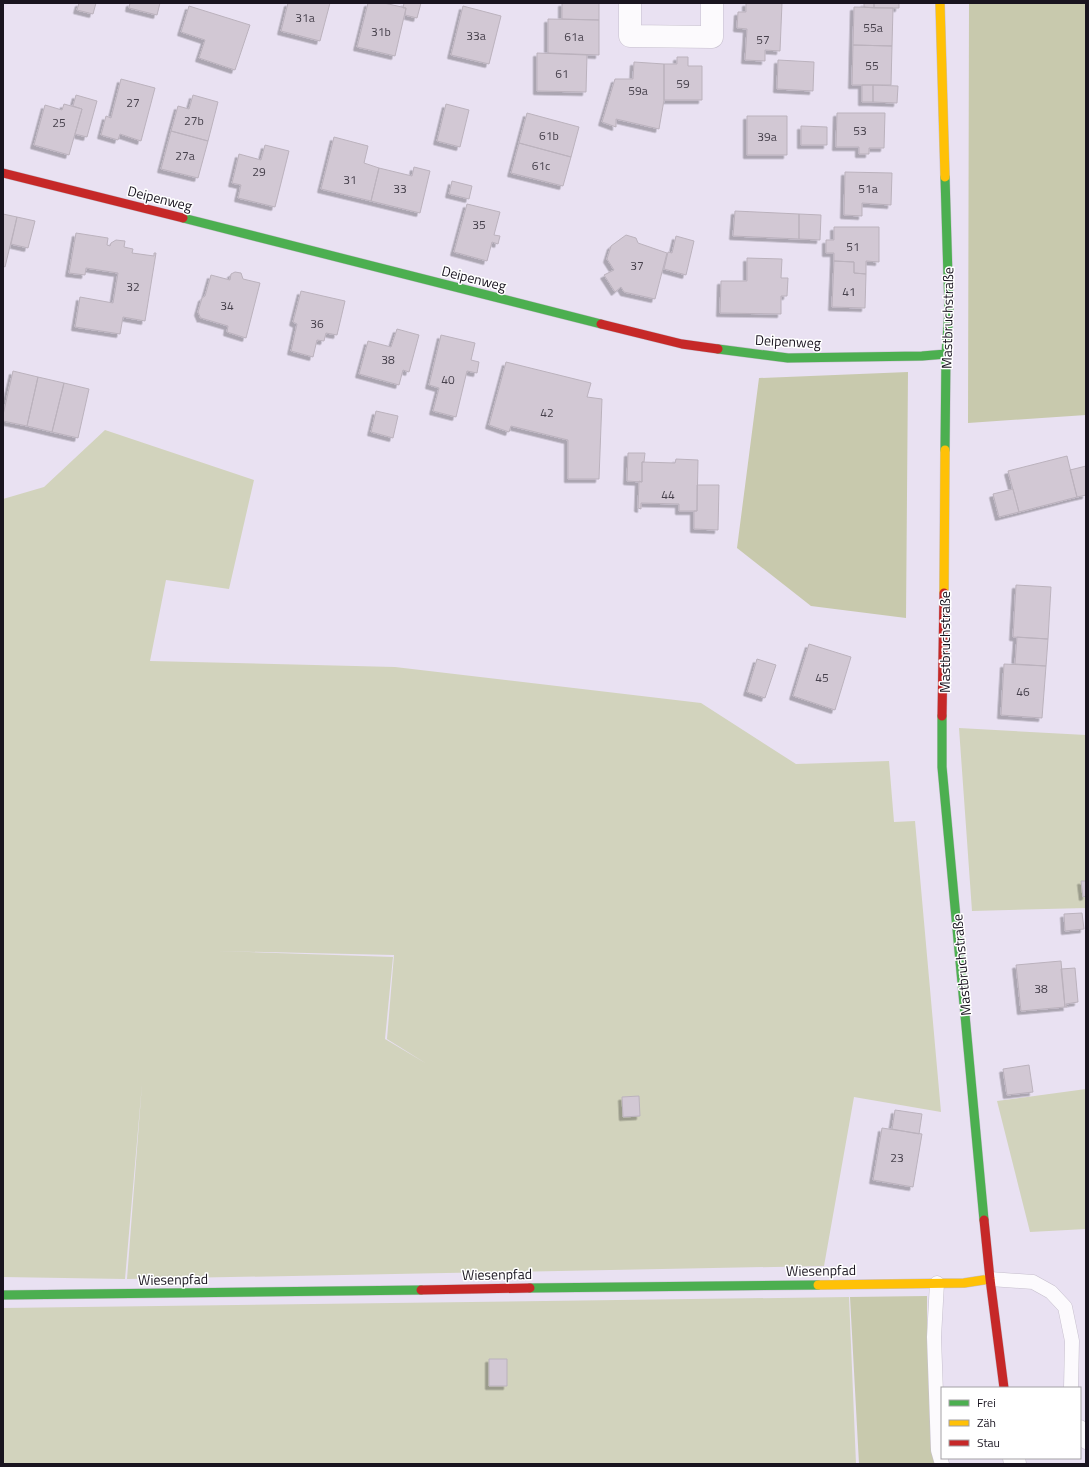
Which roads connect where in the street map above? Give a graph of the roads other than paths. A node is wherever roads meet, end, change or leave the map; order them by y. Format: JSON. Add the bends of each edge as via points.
{"nodes":[{"id":1,"x":630,"y":3,"type":"edge"},
{"id":2,"x":712,"y":3,"type":"edge"},
{"id":3,"x":940,"y":3,"type":"edge"},
{"id":4,"x":3,"y":173,"type":"edge"},
{"id":5,"x":946,"y":354,"type":"junction"},
{"id":6,"x":990,"y":1279,"type":"junction"},
{"id":7,"x":937,"y":1283,"type":"junction"},
{"id":8,"x":3,"y":1295,"type":"edge"},
{"id":9,"x":1004,"y":1387,"type":"edge"},
{"id":10,"x":1071,"y":1387,"type":"edge"},
{"id":11,"x":1081,"y":1430,"type":"edge"},
{"id":12,"x":1086,"y":1442,"type":"edge"},
{"id":13,"x":942,"y":1464,"type":"edge"}],
"edges":[{"from":1,"to":2,"type":"street","via":[[630,36],[712,38]]},
{"from":3,"to":5,"type":"street","name":"Mastbruchstraße","via":[[949,310]]},
{"from":4,"to":5,"type":"street","name":"Deipenweg","via":[[682,344],[788,358]]},
{"from":5,"to":6,"type":"street","name":"Mastbruchstraße","via":[[942,767]]},
{"from":6,"to":7,"type":"street","name":"Wiesenpfad","via":[[964,1283]]},
{"from":6,"to":9,"type":"street","name":"Mastbruchstraße"},
{"from":6,"to":10,"type":"lane","via":[[1033,1282],[1051,1292],[1065,1307],[1072,1341]]},
{"from":7,"to":8,"type":"street","name":"Wiesenpfad"},
{"from":7,"to":13,"type":"lane","via":[[934,1336],[938,1450]]},
{"from":11,"to":12,"type":"lane"}]}
